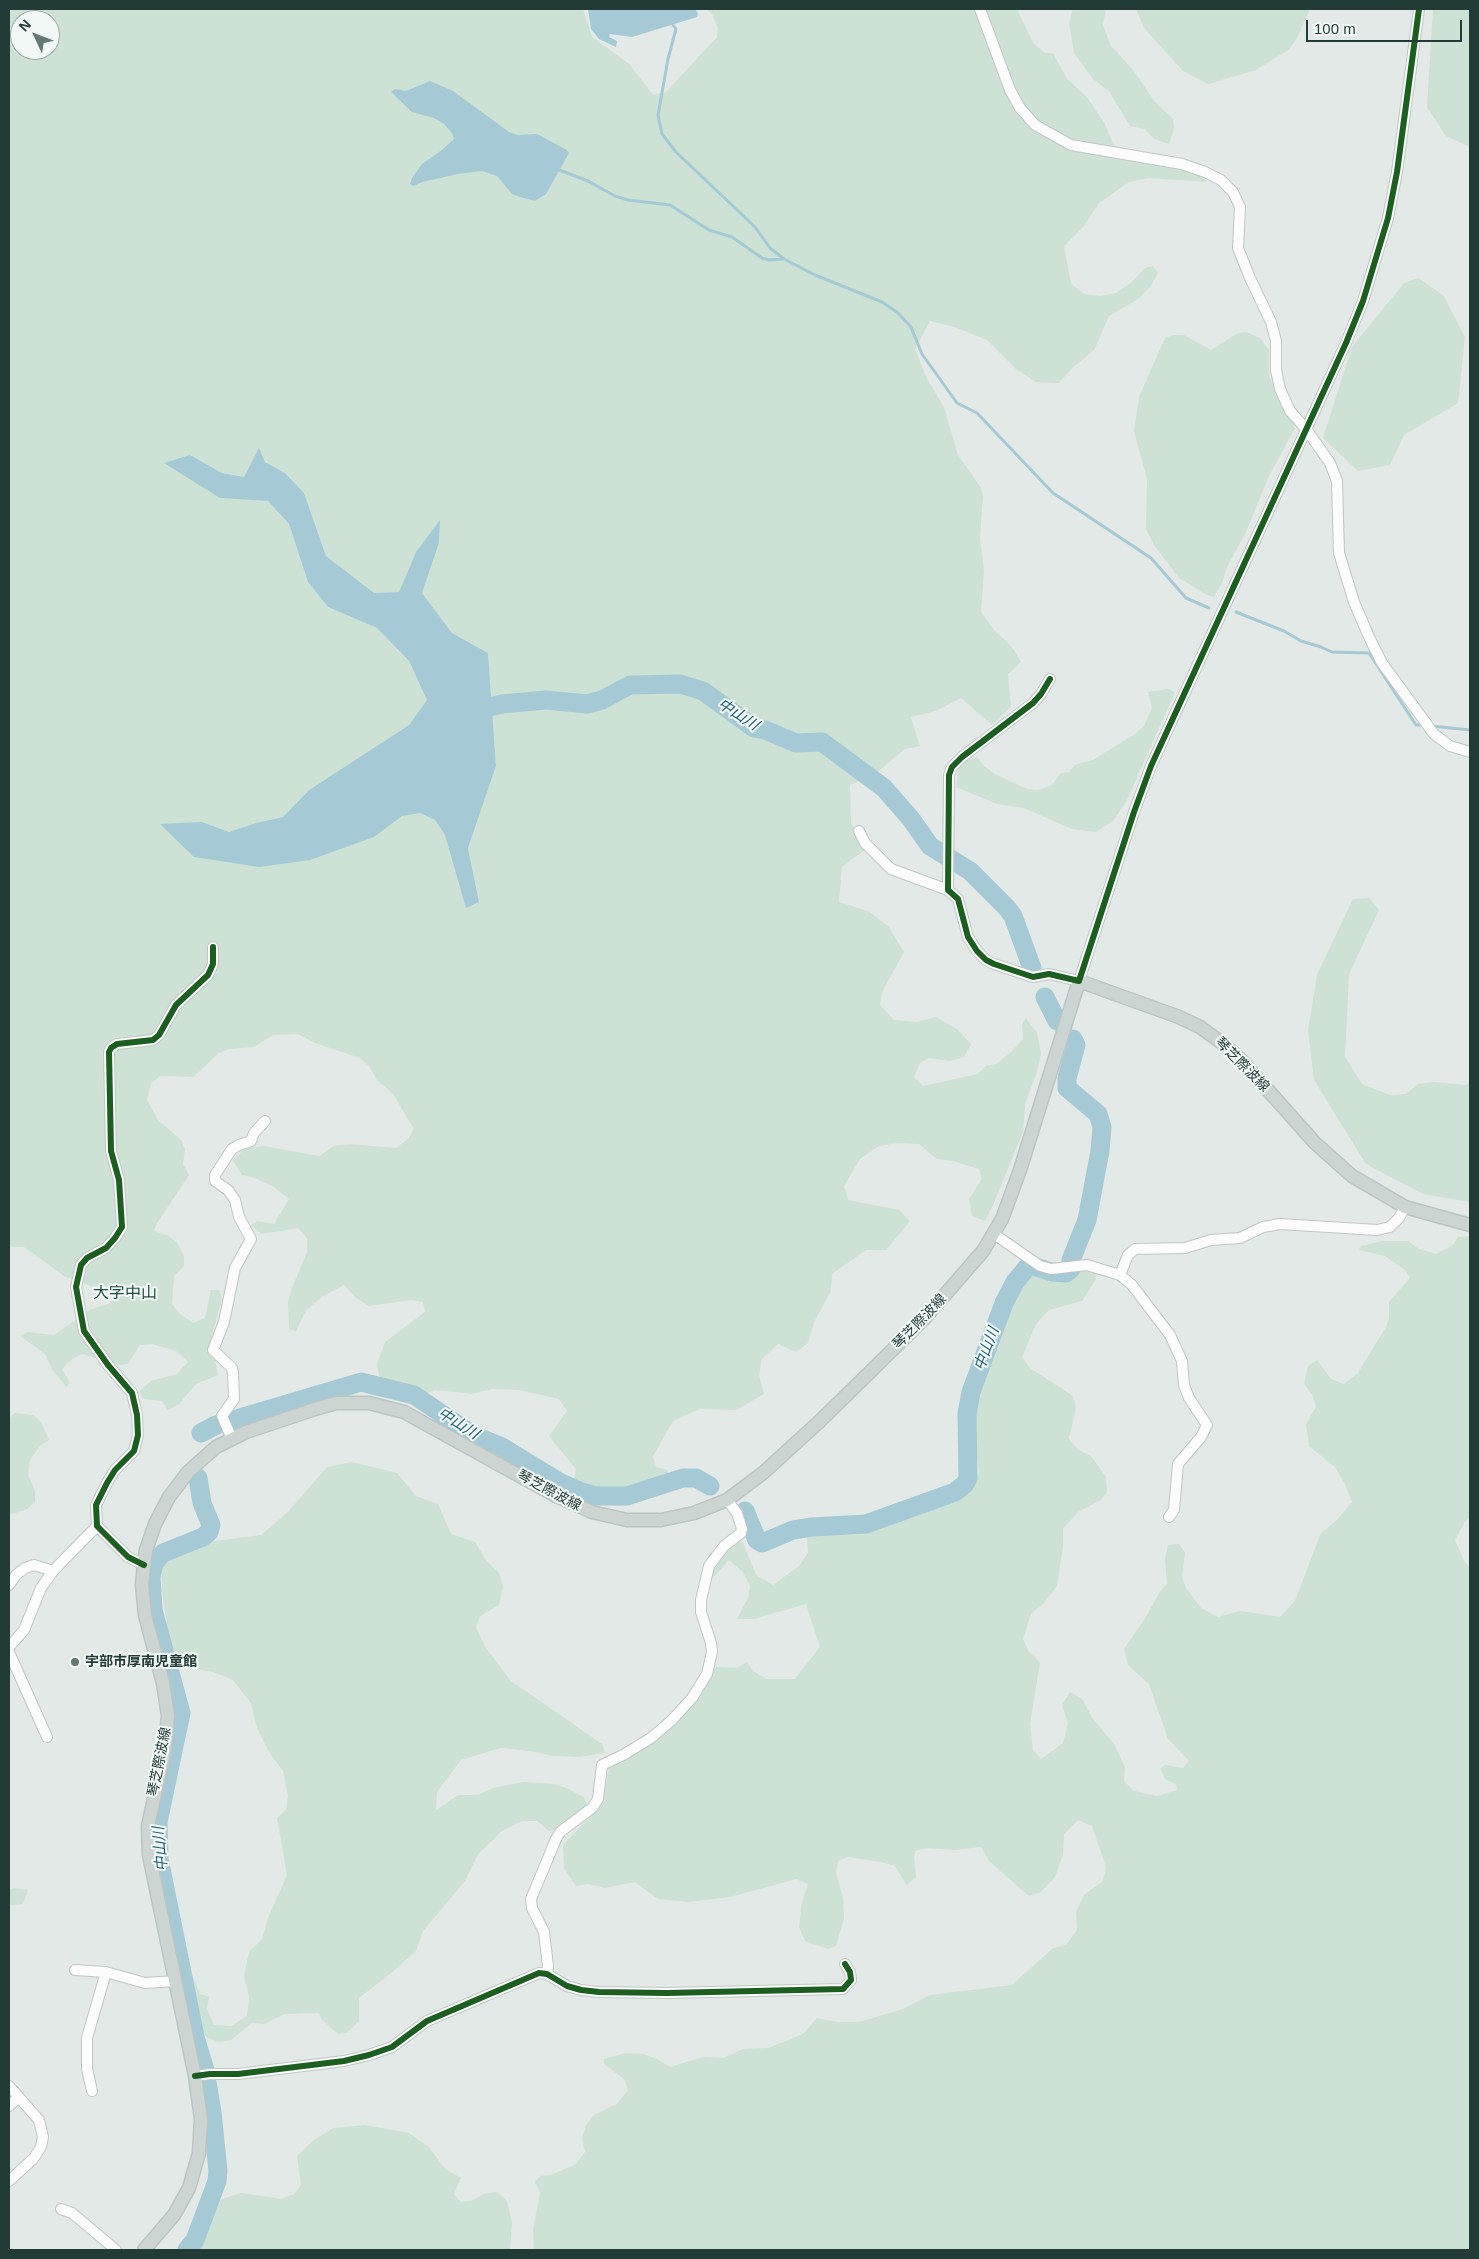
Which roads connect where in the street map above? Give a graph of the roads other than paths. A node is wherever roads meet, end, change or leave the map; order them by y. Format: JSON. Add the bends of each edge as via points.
{"nodes":[{"id":1,"x":980,"y":9,"type":"edge"},
{"id":2,"x":1419,"y":9,"type":"edge"},
{"id":3,"x":1306,"y":429,"type":"junction"},
{"id":4,"x":1050,"y":679,"type":"dead end"},
{"id":5,"x":1470,"y":752,"type":"edge"},
{"id":6,"x":859,"y":830,"type":"dead end"},
{"id":7,"x":948,"y":890,"type":"junction"},
{"id":8,"x":213,"y":947,"type":"dead end"},
{"id":9,"x":1079,"y":981,"type":"junction"},
{"id":10,"x":265,"y":1121,"type":"dead end"},
{"id":11,"x":1405,"y":1207,"type":"junction"},
{"id":12,"x":1470,"y":1225,"type":"edge"},
{"id":13,"x":994,"y":1234,"type":"junction"},
{"id":14,"x":1120,"y":1275,"type":"junction"},
{"id":15,"x":232,"y":1439,"type":"junction"},
{"id":16,"x":728,"y":1500,"type":"junction"},
{"id":17,"x":1169,"y":1517,"type":"dead end"},
{"id":18,"x":97,"y":1526,"type":"junction"},
{"id":19,"x":144,"y":1565,"type":"junction"},
{"id":20,"x":53,"y":1571,"type":"junction"},
{"id":21,"x":9,"y":1584,"type":"edge"},
{"id":22,"x":9,"y":1647,"type":"edge"},
{"id":23,"x":9,"y":1652,"type":"edge"},
{"id":24,"x":47,"y":1737,"type":"dead end"},
{"id":25,"x":845,"y":1964,"type":"dead end"},
{"id":26,"x":75,"y":1970,"type":"dead end"},
{"id":27,"x":106,"y":1972,"type":"junction"},
{"id":28,"x":547,"y":1974,"type":"junction"},
{"id":29,"x":175,"y":1981,"type":"junction"},
{"id":30,"x":203,"y":2075,"type":"junction"},
{"id":31,"x":9,"y":2086,"type":"edge"},
{"id":32,"x":92,"y":2091,"type":"dead end"},
{"id":33,"x":19,"y":2097,"type":"junction"},
{"id":34,"x":9,"y":2106,"type":"edge"},
{"id":35,"x":9,"y":2181,"type":"edge"},
{"id":36,"x":61,"y":2209,"type":"dead end"},
{"id":37,"x":116,"y":2250,"type":"edge"},
{"id":38,"x":144,"y":2250,"type":"edge"}],
"edges":[{"from":1,"to":3,"type":"street","via":[[1010,90],[1035,125],[1071,145],[1165,161],[1205,172],[1221,180],[1233,192],[1240,207],[1238,248],[1271,322],[1280,389],[1290,411]]},
{"from":2,"to":3,"type":"street","via":[[1388,218],[1363,301]]},
{"from":3,"to":5,"type":"street","via":[[1330,463],[1337,481],[1339,553],[1354,602],[1382,663],[1434,734],[1450,746]]},
{"from":3,"to":9,"type":"street","via":[[1151,766]]},
{"from":4,"to":7,"type":"street","via":[[1032,703],[952,768],[949,775]]},
{"from":6,"to":7,"type":"street","via":[[865,843],[892,869]]},
{"from":7,"to":9,"type":"street","via":[[958,899],[968,937],[986,960],[1033,977],[1049,974]]},
{"from":8,"to":18,"type":"street","via":[[213,964],[208,975],[176,1005],[159,1035],[153,1040],[117,1044],[109,1052],[111,1151],[119,1180],[122,1226],[106,1248],[81,1265],[76,1287],[84,1331],[132,1393],[138,1436],[134,1451],[115,1470],[96,1505]]},
{"from":9,"to":11,"type":"main road","name":"琴芝際波線","via":[[1179,1016],[1212,1035],[1242,1061],[1335,1162],[1369,1188]]},
{"from":9,"to":13,"type":"main road","name":"琴芝際波線","via":[[1020,1170]]},
{"from":10,"to":15,"type":"street","via":[[251,1142],[232,1149],[215,1175],[215,1181],[232,1194],[251,1239],[235,1268],[224,1322],[213,1350],[232,1368],[234,1399],[222,1416]]},
{"from":11,"to":12,"type":"main road","name":"琴芝際波線"},
{"from":11,"to":14,"type":"street","via":[[1390,1227],[1378,1230],[1280,1224],[1263,1227],[1240,1238],[1211,1240],[1185,1248],[1135,1249],[1128,1255]]},
{"from":13,"to":14,"type":"street","via":[[1040,1266],[1051,1269],[1087,1265]]},
{"from":13,"to":16,"type":"main road","name":"琴芝際波線","via":[[944,1298],[876,1367],[786,1453]]},
{"from":14,"to":17,"type":"street","via":[[1132,1285],[1170,1335],[1178,1350],[1189,1398],[1207,1425],[1178,1464],[1174,1510]]},
{"from":15,"to":16,"type":"main road","name":"琴芝際波線","via":[[266,1424],[336,1403],[369,1403],[404,1412],[556,1496],[601,1515],[627,1520],[661,1520],[694,1513]]},
{"from":15,"to":19,"type":"main road","name":"琴芝際波線","via":[[201,1460],[169,1497],[155,1524]]},
{"from":16,"to":28,"type":"street","via":[[742,1529],[709,1566],[701,1600],[712,1652],[707,1674],[692,1698],[672,1720],[650,1738],[602,1765],[598,1799],[592,1808],[564,1828],[556,1838],[531,1899],[544,1932]]},
{"from":18,"to":19,"type":"street","via":[[128,1557]]},
{"from":18,"to":20,"type":"street"},
{"from":19,"to":29,"type":"main road","name":"琴芝際波線","via":[[144,1609],[168,1716],[164,1753],[148,1826],[148,1842]]},
{"from":20,"to":21,"type":"street","via":[[34,1566],[26,1568]]},
{"from":20,"to":22,"type":"street","via":[[41,1588],[24,1630]]},
{"from":23,"to":24,"type":"street"},
{"from":25,"to":28,"type":"street","via":[[851,1980],[843,1989],[599,1992],[567,1986]]},
{"from":26,"to":27,"type":"street"},
{"from":27,"to":29,"type":"street","via":[[145,1983]]},
{"from":27,"to":32,"type":"street","via":[[87,2038],[87,2069]]},
{"from":28,"to":30,"type":"street","via":[[529,1976],[426,2021],[392,2047],[369,2055],[238,2074]]},
{"from":29,"to":30,"type":"main road","name":"琴芝際波線"},
{"from":30,"to":38,"type":"main road","name":"琴芝際波線","via":[[201,2135],[195,2171],[178,2210]]},
{"from":31,"to":33,"type":"street"},
{"from":33,"to":34,"type":"street"},
{"from":33,"to":35,"type":"street","via":[[39,2120],[41,2147]]},
{"from":36,"to":37,"type":"street","via":[[72,2213]]}]}
